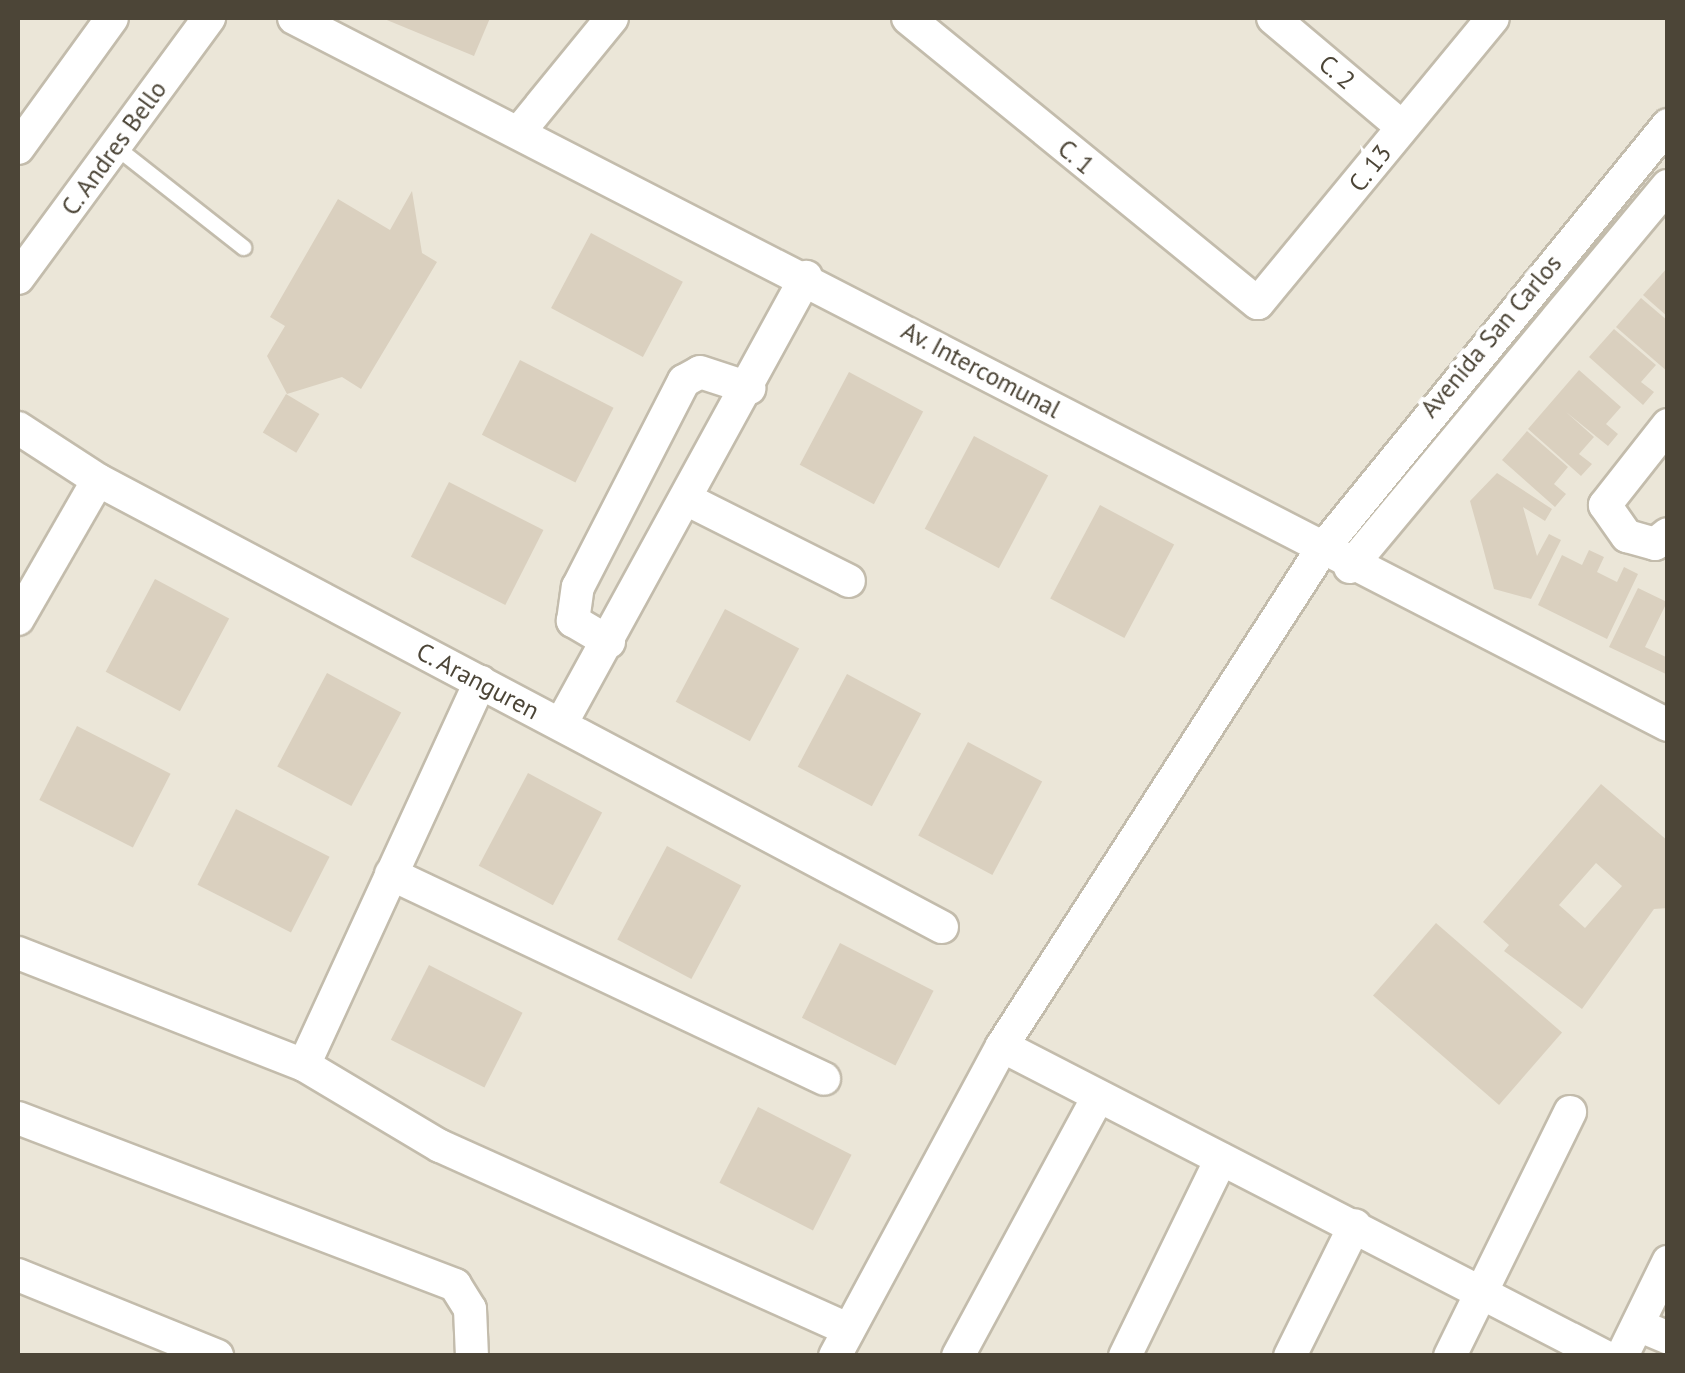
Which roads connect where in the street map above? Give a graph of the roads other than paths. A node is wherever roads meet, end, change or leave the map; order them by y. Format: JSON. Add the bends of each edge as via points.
{"nodes":[{"id":1,"x":112,"y":18,"type":"edge"},
{"id":2,"x":209,"y":18,"type":"edge"},
{"id":3,"x":294,"y":18,"type":"edge"},
{"id":4,"x":612,"y":18,"type":"edge"},
{"id":5,"x":908,"y":18,"type":"edge"},
{"id":6,"x":1273,"y":18,"type":"edge"},
{"id":7,"x":1493,"y":18,"type":"edge"},
{"id":8,"x":1668,"y":125,"type":"edge"},
{"id":9,"x":1402,"y":127,"type":"junction"},
{"id":10,"x":519,"y":132,"type":"junction"},
{"id":11,"x":116,"y":147,"type":"junction"},
{"id":12,"x":18,"y":148,"type":"edge"},
{"id":13,"x":1668,"y":186,"type":"edge"},
{"id":14,"x":243,"y":247,"type":"dead end"},
{"id":15,"x":806,"y":277,"type":"junction"},
{"id":16,"x":18,"y":278,"type":"edge"},
{"id":17,"x":1244,"y":296,"type":"joint"},
{"id":18,"x":750,"y":388,"type":"junction"},
{"id":19,"x":1668,"y":424,"type":"edge"},
{"id":20,"x":18,"y":428,"type":"edge"},
{"id":21,"x":98,"y":480,"type":"junction"},
{"id":22,"x":688,"y":500,"type":"junction"},
{"id":23,"x":1668,"y":534,"type":"edge"},
{"id":24,"x":1320,"y":552,"type":"junction"},
{"id":25,"x":1350,"y":567,"type":"junction"},
{"id":26,"x":849,"y":581,"type":"dead end"},
{"id":27,"x":18,"y":619,"type":"edge"},
{"id":28,"x":608,"y":642,"type":"junction"},
{"id":29,"x":480,"y":682,"type":"junction"},
{"id":30,"x":561,"y":724,"type":"junction"},
{"id":31,"x":1668,"y":724,"type":"edge"},
{"id":32,"x":391,"y":874,"type":"junction"},
{"id":33,"x":942,"y":927,"type":"dead end"},
{"id":34,"x":18,"y":953,"type":"edge"},
{"id":35,"x":1002,"y":1046,"type":"junction"},
{"id":36,"x":304,"y":1064,"type":"junction"},
{"id":37,"x":824,"y":1079,"type":"dead end"},
{"id":38,"x":1097,"y":1099,"type":"junction"},
{"id":39,"x":1570,"y":1112,"type":"dead end"},
{"id":40,"x":18,"y":1118,"type":"edge"},
{"id":41,"x":1222,"y":1159,"type":"junction"},
{"id":42,"x":1354,"y":1225,"type":"junction"},
{"id":43,"x":1668,"y":1262,"type":"edge"},
{"id":44,"x":18,"y":1275,"type":"edge"},
{"id":45,"x":1480,"y":1296,"type":"junction"},
{"id":46,"x":1653,"y":1332,"type":"edge"},
{"id":47,"x":842,"y":1343,"type":"edge"},
{"id":48,"x":216,"y":1356,"type":"edge"},
{"id":49,"x":472,"y":1356,"type":"edge"},
{"id":50,"x":958,"y":1356,"type":"edge"},
{"id":51,"x":1125,"y":1356,"type":"edge"},
{"id":52,"x":1290,"y":1356,"type":"edge"},
{"id":53,"x":1450,"y":1356,"type":"edge"},
{"id":54,"x":1604,"y":1356,"type":"edge"},
{"id":55,"x":1622,"y":1356,"type":"edge"}],
"edges":[{"from":1,"to":12,"type":"street"},
{"from":2,"to":11,"type":"street","name":"C. Andres Bello"},
{"from":3,"to":10,"type":"street","name":"Av. Intercomunal"},
{"from":4,"to":10,"type":"street"},
{"from":5,"to":17,"type":"street","name":"C. 1"},
{"from":6,"to":9,"type":"street","name":"C. 2"},
{"from":7,"to":9,"type":"street","name":"C. 13"},
{"from":8,"to":24,"type":"street","name":"Avenida San Carlos"},
{"from":9,"to":17,"type":"street","name":"C. 13","via":[[1268,300]]},
{"from":10,"to":15,"type":"street","name":"Av. Intercomunal"},
{"from":11,"to":14,"type":"lane"},
{"from":11,"to":16,"type":"street","name":"C. Andres Bello"},
{"from":13,"to":25,"type":"street","name":"Avenida San Carlos"},
{"from":15,"to":18,"type":"street"},
{"from":15,"to":24,"type":"street","name":"Av. Intercomunal"},
{"from":18,"to":22,"type":"street"},
{"from":18,"to":28,"type":"street","via":[[700,372],[684,381],[578,587],[573,621]]},
{"from":19,"to":23,"type":"street","via":[[1605,505],[1627,536],[1655,544]]},
{"from":20,"to":21,"type":"street","name":"C. Aranguren"},
{"from":21,"to":27,"type":"street"},
{"from":21,"to":29,"type":"street","name":"C. Aranguren"},
{"from":22,"to":26,"type":"street"},
{"from":22,"to":28,"type":"street"},
{"from":24,"to":25,"type":"street","name":"Av. Intercomunal"},
{"from":24,"to":35,"type":"street","name":"Avenida San Carlos"},
{"from":25,"to":31,"type":"street","name":"Av. Intercomunal"},
{"from":28,"to":30,"type":"street"},
{"from":29,"to":30,"type":"street","name":"C. Aranguren"},
{"from":29,"to":32,"type":"street"},
{"from":30,"to":33,"type":"street","name":"C. Aranguren"},
{"from":32,"to":36,"type":"street"},
{"from":32,"to":37,"type":"street"},
{"from":34,"to":36,"type":"street"},
{"from":35,"to":38,"type":"street"},
{"from":35,"to":47,"type":"street","name":"Avenida San Carlos"},
{"from":36,"to":47,"type":"street","via":[[440,1146]]},
{"from":38,"to":41,"type":"street"},
{"from":38,"to":50,"type":"street"},
{"from":39,"to":45,"type":"street"},
{"from":40,"to":49,"type":"street","via":[[455,1285],[470,1309]]},
{"from":41,"to":42,"type":"street"},
{"from":41,"to":51,"type":"street"},
{"from":42,"to":45,"type":"street"},
{"from":42,"to":52,"type":"street"},
{"from":43,"to":46,"type":"street"},
{"from":44,"to":48,"type":"street"},
{"from":45,"to":53,"type":"street"},
{"from":45,"to":54,"type":"street"},
{"from":46,"to":55,"type":"street"}]}
